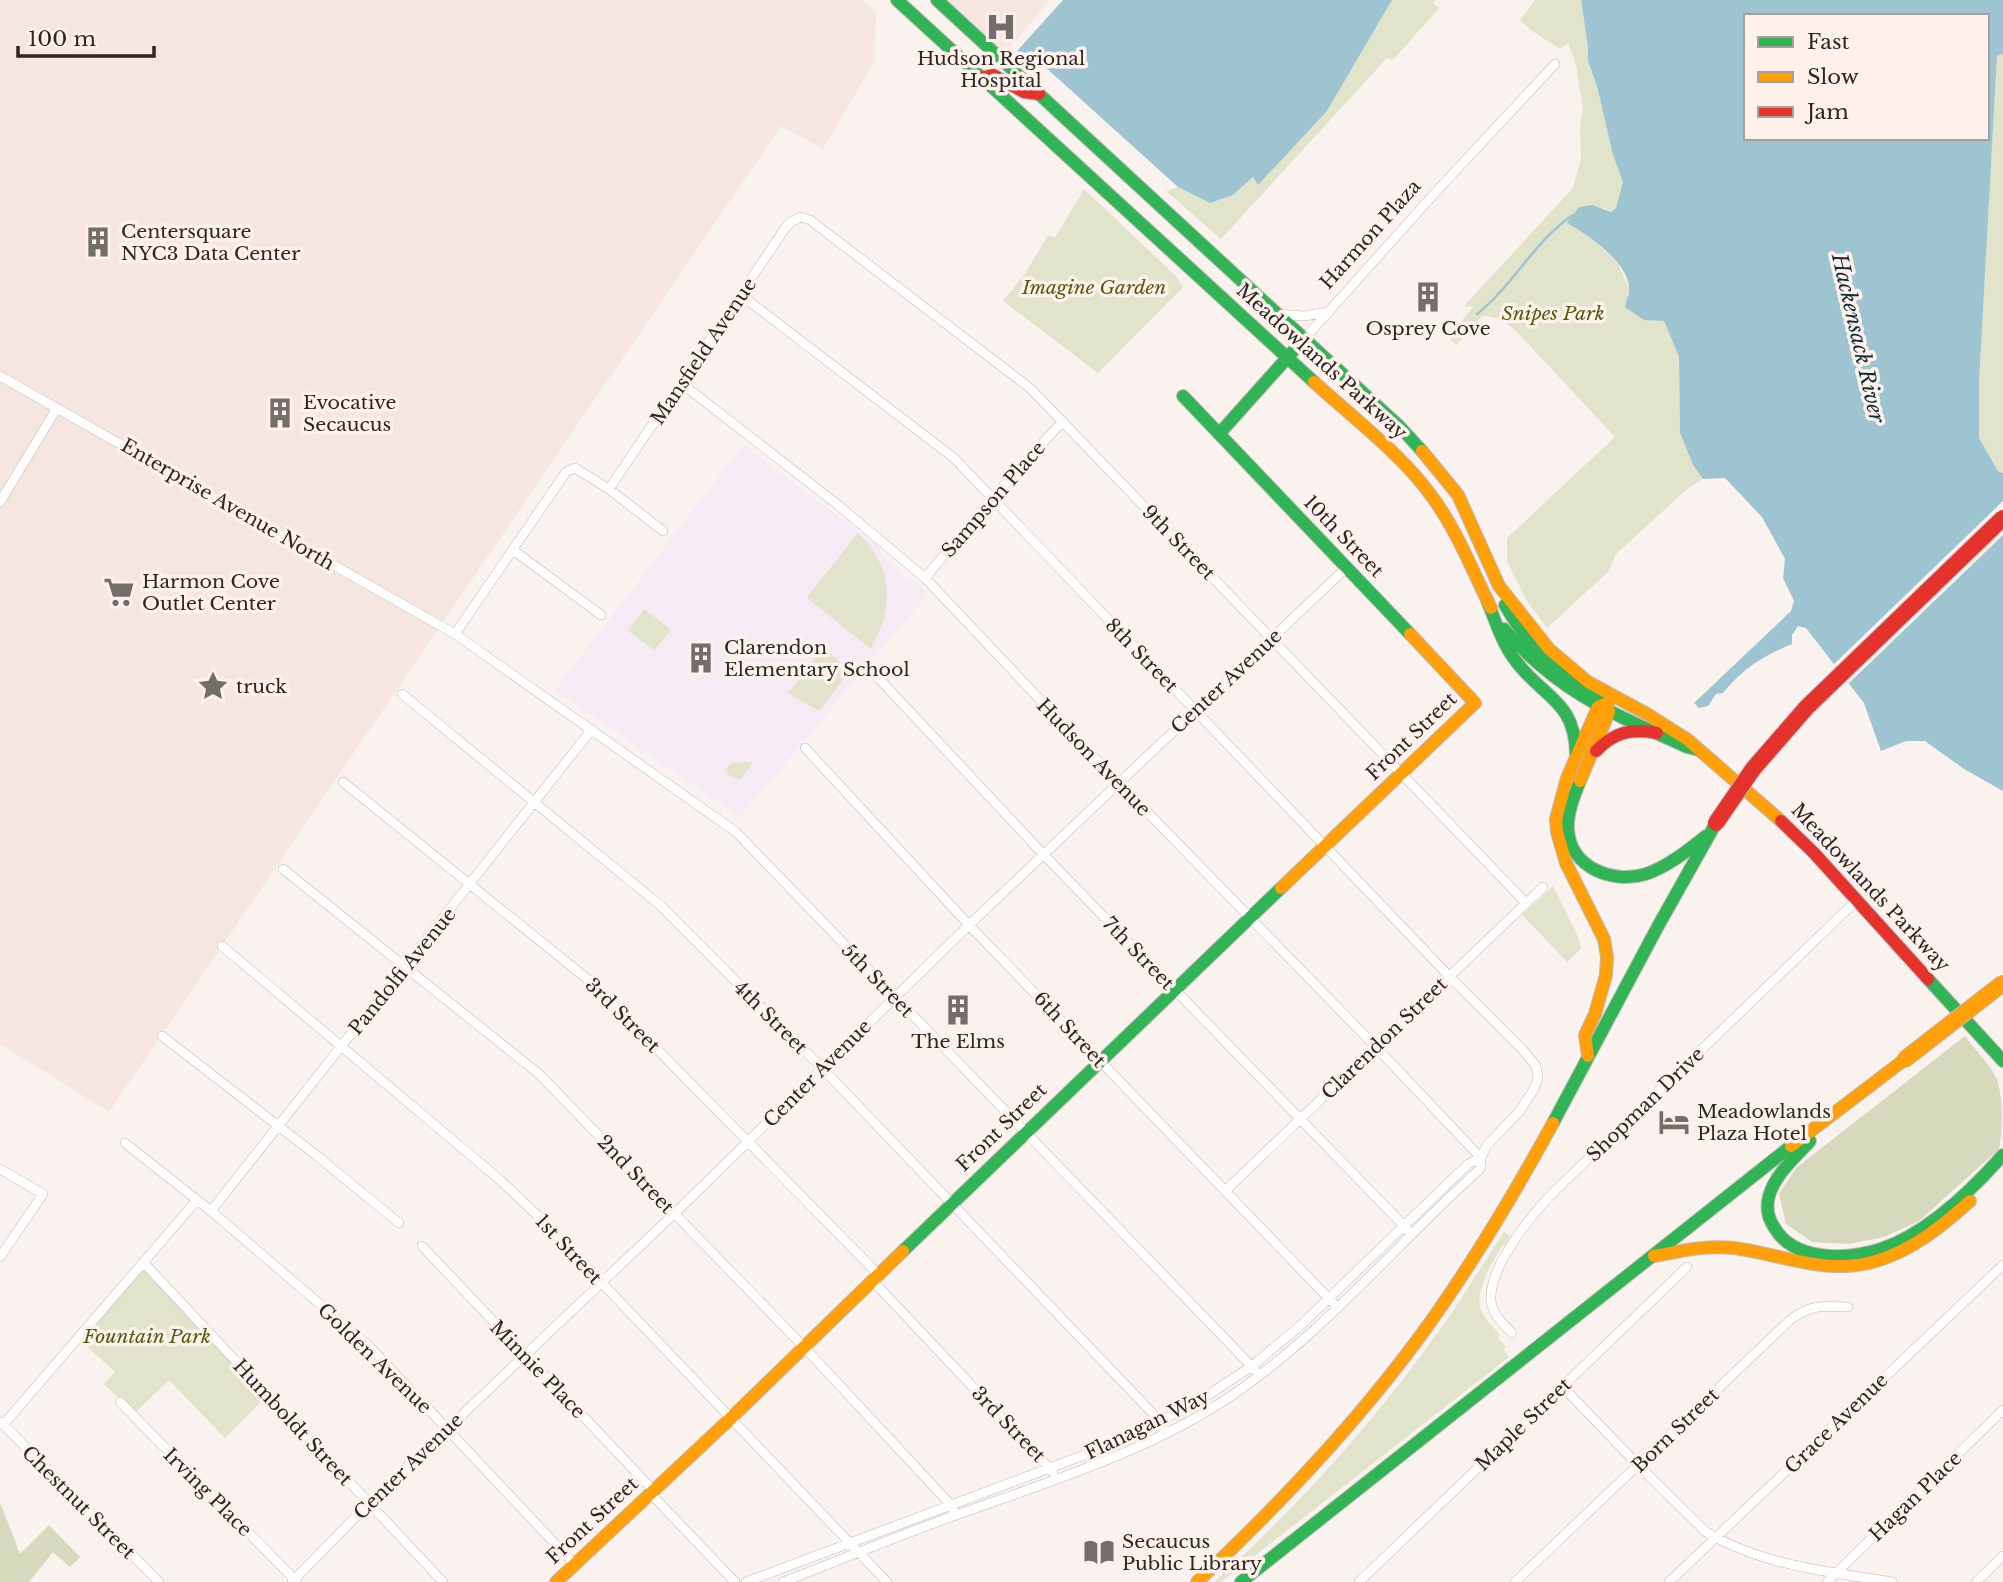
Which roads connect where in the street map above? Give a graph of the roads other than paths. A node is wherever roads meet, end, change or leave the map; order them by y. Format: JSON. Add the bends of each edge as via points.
{"nodes":[{"id":1,"x":897,"y":0,"type":"edge"},
{"id":2,"x":937,"y":0,"type":"edge"},
{"id":3,"x":1555,"y":64,"type":"dead end"},
{"id":4,"x":980,"y":78,"type":"junction"},
{"id":5,"x":1038,"y":94,"type":"junction"},
{"id":6,"x":800,"y":217,"type":"joint"},
{"id":7,"x":741,"y":295,"type":"junction"},
{"id":8,"x":1329,"y":312,"type":"junction"},
{"id":9,"x":1278,"y":314,"type":"junction"},
{"id":10,"x":1305,"y":338,"type":"junction"},
{"id":11,"x":1287,"y":358,"type":"junction"},
{"id":12,"x":0,"y":376,"type":"edge"},
{"id":13,"x":681,"y":383,"type":"junction"},
{"id":14,"x":1183,"y":396,"type":"dead end"},
{"id":15,"x":57,"y":408,"type":"junction"},
{"id":16,"x":1063,"y":421,"type":"junction"},
{"id":17,"x":1219,"y":434,"type":"junction"},
{"id":18,"x":609,"y":489,"type":"junction"},
{"id":19,"x":992,"y":498,"type":"junction"},
{"id":20,"x":0,"y":502,"type":"edge"},
{"id":21,"x":2003,"y":518,"type":"edge"},
{"id":22,"x":663,"y":531,"type":"dead end"},
{"id":23,"x":513,"y":550,"type":"junction"},
{"id":24,"x":1346,"y":568,"type":"junction"},
{"id":25,"x":925,"y":578,"type":"junction"},
{"id":26,"x":1499,"y":586,"type":"junction"},
{"id":27,"x":1487,"y":600,"type":"junction"},
{"id":28,"x":601,"y":615,"type":"dead end"},
{"id":29,"x":455,"y":634,"type":"junction"},
{"id":30,"x":1271,"y":638,"type":"junction"},
{"id":31,"x":869,"y":668,"type":"dead end"},
{"id":32,"x":402,"y":694,"type":"dead end"},
{"id":33,"x":1475,"y":703,"type":"joint"},
{"id":34,"x":1605,"y":708,"type":"junction"},
{"id":35,"x":1196,"y":711,"type":"junction"},
{"id":36,"x":592,"y":729,"type":"junction"},
{"id":37,"x":1664,"y":731,"type":"junction"},
{"id":38,"x":805,"y":748,"type":"dead end"},
{"id":39,"x":1581,"y":764,"type":"junction"},
{"id":40,"x":1401,"y":774,"type":"junction"},
{"id":41,"x":343,"y":782,"type":"dead end"},
{"id":42,"x":1118,"y":782,"type":"junction"},
{"id":43,"x":536,"y":803,"type":"junction"},
{"id":44,"x":1714,"y":828,"type":"junction"},
{"id":45,"x":1326,"y":846,"type":"junction"},
{"id":46,"x":1043,"y":854,"type":"junction"},
{"id":47,"x":283,"y":869,"type":"dead end"},
{"id":48,"x":471,"y":885,"type":"junction"},
{"id":49,"x":1543,"y":887,"type":"dead end"},
{"id":50,"x":1857,"y":900,"type":"junction"},
{"id":51,"x":1526,"y":903,"type":"junction"},
{"id":52,"x":1250,"y":917,"type":"junction"},
{"id":53,"x":969,"y":925,"type":"junction"},
{"id":54,"x":222,"y":946,"type":"dead end"},
{"id":55,"x":405,"y":967,"type":"junction"},
{"id":56,"x":1449,"y":976,"type":"junction"},
{"id":57,"x":2003,"y":983,"type":"edge"},
{"id":58,"x":1175,"y":989,"type":"junction"},
{"id":59,"x":894,"y":997,"type":"junction"},
{"id":60,"x":162,"y":1036,"type":"dead end"},
{"id":61,"x":1375,"y":1046,"type":"junction"},
{"id":62,"x":342,"y":1047,"type":"junction"},
{"id":63,"x":1588,"y":1056,"type":"junction"},
{"id":64,"x":1099,"y":1061,"type":"junction"},
{"id":65,"x":2003,"y":1061,"type":"edge"},
{"id":66,"x":823,"y":1069,"type":"junction"},
{"id":67,"x":1538,"y":1078,"type":"joint"},
{"id":68,"x":1299,"y":1118,"type":"junction"},
{"id":69,"x":1826,"y":1122,"type":"junction"},
{"id":70,"x":279,"y":1126,"type":"junction"},
{"id":71,"x":1025,"y":1133,"type":"junction"},
{"id":72,"x":749,"y":1141,"type":"junction"},
{"id":73,"x":125,"y":1143,"type":"dead end"},
{"id":74,"x":2003,"y":1156,"type":"edge"},
{"id":75,"x":1481,"y":1158,"type":"junction"},
{"id":76,"x":0,"y":1169,"type":"edge"},
{"id":77,"x":1997,"y":1170,"type":"edge"},
{"id":78,"x":1226,"y":1190,"type":"junction"},
{"id":79,"x":197,"y":1200,"type":"junction"},
{"id":80,"x":952,"y":1203,"type":"junction"},
{"id":81,"x":211,"y":1211,"type":"junction"},
{"id":82,"x":674,"y":1213,"type":"junction"},
{"id":83,"x":399,"y":1223,"type":"dead end"},
{"id":84,"x":1404,"y":1226,"type":"junction"},
{"id":85,"x":1412,"y":1235,"type":"junction"},
{"id":86,"x":422,"y":1247,"type":"dead end"},
{"id":87,"x":0,"y":1257,"type":"edge"},
{"id":88,"x":1651,"y":1257,"type":"junction"},
{"id":89,"x":144,"y":1262,"type":"junction"},
{"id":90,"x":1366,"y":1262,"type":"junction"},
{"id":91,"x":2003,"y":1265,"type":"edge"},
{"id":92,"x":1687,"y":1267,"type":"dead end"},
{"id":93,"x":1375,"y":1272,"type":"junction"},
{"id":94,"x":875,"y":1277,"type":"junction"},
{"id":95,"x":601,"y":1283,"type":"junction"},
{"id":96,"x":1330,"y":1297,"type":"junction"},
{"id":97,"x":1848,"y":1307,"type":"dead end"},
{"id":98,"x":1338,"y":1308,"type":"junction"},
{"id":99,"x":1512,"y":1333,"type":"dead end"},
{"id":100,"x":1289,"y":1336,"type":"junction"},
{"id":101,"x":1297,"y":1345,"type":"junction"},
{"id":102,"x":803,"y":1346,"type":"junction"},
{"id":103,"x":525,"y":1356,"type":"junction"},
{"id":104,"x":1252,"y":1366,"type":"junction"},
{"id":105,"x":1260,"y":1375,"type":"junction"},
{"id":106,"x":1562,"y":1386,"type":"junction"},
{"id":107,"x":1209,"y":1396,"type":"junction"},
{"id":108,"x":120,"y":1402,"type":"dead end"},
{"id":109,"x":1215,"y":1406,"type":"junction"},
{"id":110,"x":2003,"y":1410,"type":"edge"},
{"id":111,"x":730,"y":1419,"type":"junction"},
{"id":112,"x":1160,"y":1421,"type":"junction"},
{"id":113,"x":2,"y":1423,"type":"edge"},
{"id":114,"x":447,"y":1428,"type":"junction"},
{"id":115,"x":1166,"y":1433,"type":"junction"},
{"id":116,"x":1638,"y":1465,"type":"junction"},
{"id":117,"x":1051,"y":1467,"type":"junction"},
{"id":118,"x":1057,"y":1478,"type":"junction"},
{"id":119,"x":997,"y":1488,"type":"junction"},
{"id":120,"x":652,"y":1492,"type":"junction"},
{"id":121,"x":1002,"y":1499,"type":"junction"},
{"id":122,"x":369,"y":1503,"type":"junction"},
{"id":123,"x":950,"y":1504,"type":"junction"},
{"id":124,"x":955,"y":1515,"type":"junction"},
{"id":125,"x":1716,"y":1537,"type":"junction"},
{"id":126,"x":848,"y":1543,"type":"junction"},
{"id":127,"x":857,"y":1552,"type":"junction"},
{"id":128,"x":2003,"y":1556,"type":"edge"},
{"id":129,"x":575,"y":1565,"type":"junction"},
{"id":130,"x":1836,"y":1573,"type":"junction"},
{"id":131,"x":294,"y":1581,"type":"edge"},
{"id":132,"x":159,"y":1582,"type":"edge"},
{"id":133,"x":443,"y":1582,"type":"edge"},
{"id":134,"x":556,"y":1582,"type":"edge"},
{"id":135,"x":735,"y":1582,"type":"edge"},
{"id":136,"x":746,"y":1582,"type":"edge"},
{"id":137,"x":783,"y":1582,"type":"edge"},
{"id":138,"x":887,"y":1582,"type":"edge"},
{"id":139,"x":1197,"y":1582,"type":"edge"},
{"id":140,"x":1241,"y":1582,"type":"edge"},
{"id":141,"x":1359,"y":1582,"type":"edge"},
{"id":142,"x":1515,"y":1582,"type":"edge"},
{"id":143,"x":1669,"y":1582,"type":"edge"},
{"id":144,"x":1827,"y":1582,"type":"edge"},
{"id":145,"x":1892,"y":1582,"type":"edge"},
{"id":146,"x":1976,"y":1582,"type":"edge"}],
"edges":[{"from":1,"to":4,"type":"main road","name":"Meadowlands Parkway"},
{"from":2,"to":5,"type":"main road","name":"Meadowlands Parkway"},
{"from":3,"to":8,"type":"street","name":"Harmon Plaza"},
{"from":4,"to":5,"type":"main road","via":[[993,75],[1024,92]]},
{"from":4,"to":11,"type":"main road","name":"Meadowlands Parkway"},
{"from":5,"to":9,"type":"main road","name":"Meadowlands Parkway"},
{"from":6,"to":7,"type":"street","name":"Mansfield Avenue","via":[[786,228]]},
{"from":6,"to":16,"type":"street","name":"9th Street","via":[[810,220],[1022,381]]},
{"from":7,"to":13,"type":"street","name":"Mansfield Avenue"},
{"from":7,"to":19,"type":"street","name":"8th Street","via":[[954,458]]},
{"from":8,"to":9,"type":"street"},
{"from":8,"to":10,"type":"street","name":"Harmon Plaza"},
{"from":9,"to":10,"type":"main road","name":"Meadowlands Parkway"},
{"from":10,"to":11,"type":"main road","name":"Harmon Plaza"},
{"from":10,"to":26,"type":"main road","name":"Meadowlands Parkway","via":[[1435,464],[1458,495]]},
{"from":11,"to":17,"type":"main road","name":"Harmon Plaza"},
{"from":11,"to":27,"type":"main road","name":"Meadowlands Parkway","via":[[1430,493]]},
{"from":12,"to":15,"type":"street","name":"Enterprise Avenue North"},
{"from":13,"to":18,"type":"street","name":"Mansfield Avenue"},
{"from":13,"to":25,"type":"street","name":"Hudson Avenue"},
{"from":14,"to":17,"type":"main road","name":"10th Street"},
{"from":15,"to":20,"type":"street"},
{"from":15,"to":29,"type":"street","name":"Enterprise Avenue North"},
{"from":16,"to":19,"type":"street","name":"Sampson Place"},
{"from":16,"to":30,"type":"street","name":"9th Street"},
{"from":17,"to":24,"type":"main road","name":"10th Street"},
{"from":18,"to":22,"type":"street"},
{"from":18,"to":23,"type":"street","via":[[575,468],[566,472]]},
{"from":19,"to":25,"type":"street","name":"Sampson Place"},
{"from":19,"to":35,"type":"street","name":"8th Street"},
{"from":21,"to":44,"type":"main road","bridge":true,"via":[[1802,713],[1753,769]]},
{"from":23,"to":28,"type":"street"},
{"from":23,"to":29,"type":"street"},
{"from":24,"to":30,"type":"street","name":"Center Avenue"},
{"from":24,"to":33,"type":"main road","name":"10th Street"},
{"from":25,"to":42,"type":"street","name":"Hudson Avenue"},
{"from":26,"to":34,"type":"main road","via":[[1508,612],[1541,655]]},
{"from":26,"to":37,"type":"main road","name":"Meadowlands Parkway","via":[[1548,649],[1603,691],[1662,721]]},
{"from":27,"to":34,"type":"main road","name":"Meadowlands Parkway","via":[[1520,651],[1551,679]]},
{"from":27,"to":39,"type":"main road","via":[[1514,660],[1571,718]]},
{"from":29,"to":36,"type":"street","name":"5th Street"},
{"from":30,"to":35,"type":"street","name":"Center Avenue"},
{"from":30,"to":40,"type":"street","name":"9th Street"},
{"from":31,"to":46,"type":"street","name":"7th Street"},
{"from":32,"to":43,"type":"street","name":"4th Street"},
{"from":33,"to":40,"type":"main road","name":"Front Street"},
{"from":34,"to":37,"type":"main road","name":"Meadowlands Parkway"},
{"from":34,"to":39,"type":"main road"},
{"from":35,"to":42,"type":"street","name":"Center Avenue"},
{"from":35,"to":45,"type":"street","name":"8th Street"},
{"from":36,"to":43,"type":"street","name":"Pandolfi Avenue"},
{"from":36,"to":59,"type":"street","name":"5th Street","via":[[736,832]]},
{"from":37,"to":39,"type":"main road","via":[[1633,729],[1615,734]]},
{"from":37,"to":50,"type":"main road","name":"Meadowlands Parkway","via":[[1699,750],[1787,827]]},
{"from":38,"to":53,"type":"street","name":"6th Street"},
{"from":39,"to":44,"type":"main road","via":[[1568,831],[1586,865],[1601,874],[1634,878],[1650,873]]},
{"from":39,"to":63,"type":"main road","via":[[1556,819],[1558,841],[1604,939],[1607,957],[1601,994],[1585,1035]]},
{"from":40,"to":45,"type":"main road","name":"Front Street"},
{"from":40,"to":51,"type":"street","name":"9th Street"},
{"from":41,"to":48,"type":"street","name":"3rd Street"},
{"from":42,"to":46,"type":"street","name":"Center Avenue"},
{"from":42,"to":52,"type":"street","name":"Hudson Avenue"},
{"from":43,"to":48,"type":"street","name":"Pandolfi Avenue"},
{"from":43,"to":66,"type":"street","name":"4th Street","via":[[661,906]]},
{"from":44,"to":63,"type":"main road"},
{"from":45,"to":52,"type":"main road","name":"Front Street"},
{"from":45,"to":56,"type":"street","name":"8th Street"},
{"from":46,"to":53,"type":"street","name":"Center Avenue"},
{"from":46,"to":58,"type":"street","name":"7th Street"},
{"from":47,"to":55,"type":"street","name":"2nd Street"},
{"from":48,"to":55,"type":"street","name":"Pandolfi Avenue"},
{"from":48,"to":72,"type":"street","name":"3rd Street","via":[[591,982]]},
{"from":49,"to":51,"type":"street","name":"Clarendon Street"},
{"from":50,"to":65,"type":"main road","name":"Meadowlands Parkway"},
{"from":50,"to":99,"type":"street","name":"Shopman Drive","via":[[1532,1217],[1509,1251],[1493,1287],[1494,1312]]},
{"from":51,"to":56,"type":"street","name":"Clarendon Street"},
{"from":52,"to":58,"type":"main road","name":"Front Street"},
{"from":52,"to":61,"type":"street","name":"Hudson Avenue"},
{"from":53,"to":59,"type":"street","name":"Center Avenue"},
{"from":53,"to":64,"type":"street","name":"6th Street"},
{"from":54,"to":62,"type":"street","name":"1st Street"},
{"from":55,"to":62,"type":"street","name":"Pandolfi Avenue"},
{"from":55,"to":82,"type":"street","name":"2nd Street","via":[[539,1073]]},
{"from":56,"to":61,"type":"street","name":"Clarendon Street"},
{"from":56,"to":67,"type":"street","name":"8th Street","via":[[1532,1060]]},
{"from":57,"to":69,"type":"main road","bridge":true},
{"from":58,"to":64,"type":"main road","name":"Front Street"},
{"from":58,"to":68,"type":"street","name":"7th Street"},
{"from":59,"to":66,"type":"street","name":"Center Avenue"},
{"from":59,"to":71,"type":"street","name":"5th Street"},
{"from":60,"to":70,"type":"street"},
{"from":61,"to":68,"type":"street","name":"Clarendon Street"},
{"from":61,"to":75,"type":"street","name":"Hudson Avenue"},
{"from":62,"to":70,"type":"street","name":"Pandolfi Avenue"},
{"from":62,"to":95,"type":"street","name":"1st Street","via":[[499,1179]]},
{"from":63,"to":139,"type":"main road","via":[[1499,1217],[1426,1328],[1337,1440]]},
{"from":64,"to":71,"type":"main road","name":"Front Street"},
{"from":64,"to":78,"type":"street","name":"6th Street"},
{"from":66,"to":72,"type":"street","name":"Center Avenue"},
{"from":66,"to":80,"type":"street","name":"4th Street"},
{"from":67,"to":75,"type":"street","name":"Flanagan Way","via":[[1527,1100]]},
{"from":68,"to":78,"type":"street","name":"Clarendon Street"},
{"from":68,"to":84,"type":"street","name":"7th Street"},
{"from":69,"to":77,"type":"main road","via":[[1771,1189],[1768,1200],[1768,1213],[1779,1237],[1802,1251],[1861,1254],[1902,1240]]},
{"from":69,"to":88,"type":"main road"},
{"from":70,"to":81,"type":"street","name":"Pandolfi Avenue"},
{"from":70,"to":83,"type":"street"},
{"from":71,"to":80,"type":"main road","name":"Front Street"},
{"from":71,"to":104,"type":"street","name":"5th Street"},
{"from":72,"to":82,"type":"street","name":"Center Avenue"},
{"from":72,"to":94,"type":"street","name":"3rd Street"},
{"from":73,"to":79,"type":"street","name":"Golden Avenue"},
{"from":74,"to":77,"type":"main road"},
{"from":75,"to":84,"type":"street","name":"Flanagan Way","via":[[1468,1164]]},
{"from":75,"to":85,"type":"street","name":"Flanagan Way","via":[[1480,1169]]},
{"from":76,"to":87,"type":"street","via":[[43,1194]]},
{"from":77,"to":88,"type":"main road","via":[[1929,1237],[1875,1262],[1823,1266],[1714,1247]]},
{"from":78,"to":96,"type":"street","name":"6th Street"},
{"from":79,"to":81,"type":"street","name":"Golden Avenue"},
{"from":79,"to":89,"type":"street"},
{"from":80,"to":94,"type":"main road","name":"Front Street"},
{"from":80,"to":112,"type":"street","name":"4th Street"},
{"from":81,"to":114,"type":"street","name":"Golden Avenue","via":[[369,1346]]},
{"from":82,"to":95,"type":"street","name":"Center Avenue"},
{"from":82,"to":102,"type":"street","name":"2nd Street"},
{"from":84,"to":85,"type":"street","name":"7th Street"},
{"from":84,"to":90,"type":"street","name":"Flanagan Way"},
{"from":85,"to":93,"type":"street","name":"Flanagan Way"},
{"from":86,"to":103,"type":"street","name":"Minnie Place"},
{"from":88,"to":140,"type":"main road"},
{"from":89,"to":113,"type":"street"},
{"from":89,"to":122,"type":"street","name":"Humboldt Street"},
{"from":90,"to":93,"type":"street"},
{"from":90,"to":96,"type":"street","name":"Flanagan Way"},
{"from":91,"to":125,"type":"street","name":"Grace Avenue"},
{"from":92,"to":106,"type":"street","name":"Maple Street"},
{"from":93,"to":98,"type":"street","name":"Flanagan Way"},
{"from":94,"to":102,"type":"main road","name":"Front Street"},
{"from":94,"to":117,"type":"street","name":"3rd Street"},
{"from":95,"to":103,"type":"street","name":"Center Avenue"},
{"from":95,"to":111,"type":"street","name":"1st Street"},
{"from":96,"to":98,"type":"street","name":"6th Street"},
{"from":96,"to":100,"type":"street","name":"Flanagan Way"},
{"from":97,"to":116,"type":"street","name":"Born Street","via":[[1813,1306],[1793,1317]]},
{"from":98,"to":101,"type":"street","name":"Flanagan Way"},
{"from":100,"to":101,"type":"street"},
{"from":100,"to":104,"type":"street","name":"Flanagan Way"},
{"from":101,"to":105,"type":"street","name":"Flanagan Way"},
{"from":102,"to":111,"type":"main road","name":"Front Street"},
{"from":102,"to":123,"type":"street","name":"2nd Street"},
{"from":103,"to":114,"type":"street","name":"Center Avenue"},
{"from":103,"to":120,"type":"street","name":"Minnie Place"},
{"from":104,"to":105,"type":"street","name":"5th Street"},
{"from":104,"to":107,"type":"street","name":"Flanagan Way"},
{"from":105,"to":109,"type":"street","name":"Flanagan Way"},
{"from":106,"to":116,"type":"street"},
{"from":106,"to":141,"type":"street","name":"Maple Street"},
{"from":107,"to":109,"type":"street"},
{"from":107,"to":112,"type":"street","name":"Flanagan Way"},
{"from":108,"to":131,"type":"street","name":"Irving Place"},
{"from":109,"to":115,"type":"street","name":"Flanagan Way"},
{"from":110,"to":130,"type":"street","name":"Hagan Place"},
{"from":111,"to":120,"type":"main road","name":"Front Street"},
{"from":111,"to":126,"type":"street","name":"1st Street"},
{"from":112,"to":115,"type":"street","name":"4th Street"},
{"from":112,"to":117,"type":"street","name":"Flanagan Way"},
{"from":113,"to":132,"type":"street","name":"Chestnut Street"},
{"from":114,"to":122,"type":"street","name":"Center Avenue"},
{"from":114,"to":129,"type":"street","name":"Golden Avenue"},
{"from":115,"to":118,"type":"street","name":"Flanagan Way"},
{"from":116,"to":125,"type":"street"},
{"from":116,"to":142,"type":"street","name":"Born Street"},
{"from":117,"to":118,"type":"street","name":"3rd Street"},
{"from":117,"to":119,"type":"street","name":"Flanagan Way"},
{"from":118,"to":121,"type":"street","name":"Flanagan Way"},
{"from":119,"to":121,"type":"street"},
{"from":119,"to":123,"type":"street","name":"Flanagan Way"},
{"from":120,"to":129,"type":"main road","name":"Front Street"},
{"from":120,"to":135,"type":"street","name":"Minnie Place"},
{"from":121,"to":124,"type":"street","name":"Flanagan Way"},
{"from":122,"to":131,"type":"street","name":"Center Avenue"},
{"from":122,"to":133,"type":"street","name":"Humboldt Street"},
{"from":123,"to":124,"type":"street","name":"2nd Street"},
{"from":123,"to":126,"type":"street","name":"Flanagan Way"},
{"from":124,"to":127,"type":"street","name":"Flanagan Way"},
{"from":125,"to":130,"type":"street","via":[[1754,1555]]},
{"from":125,"to":143,"type":"street","name":"Grace Avenue"},
{"from":126,"to":127,"type":"street","name":"1st Street"},
{"from":126,"to":136,"type":"street","name":"Flanagan Way"},
{"from":127,"to":137,"type":"street","name":"Flanagan Way"},
{"from":127,"to":138,"type":"street","name":"1st Street"},
{"from":128,"to":146,"type":"street"},
{"from":129,"to":134,"type":"main road","name":"Front Street"},
{"from":130,"to":144,"type":"street","name":"Hagan Place"},
{"from":130,"to":145,"type":"street"}]}
